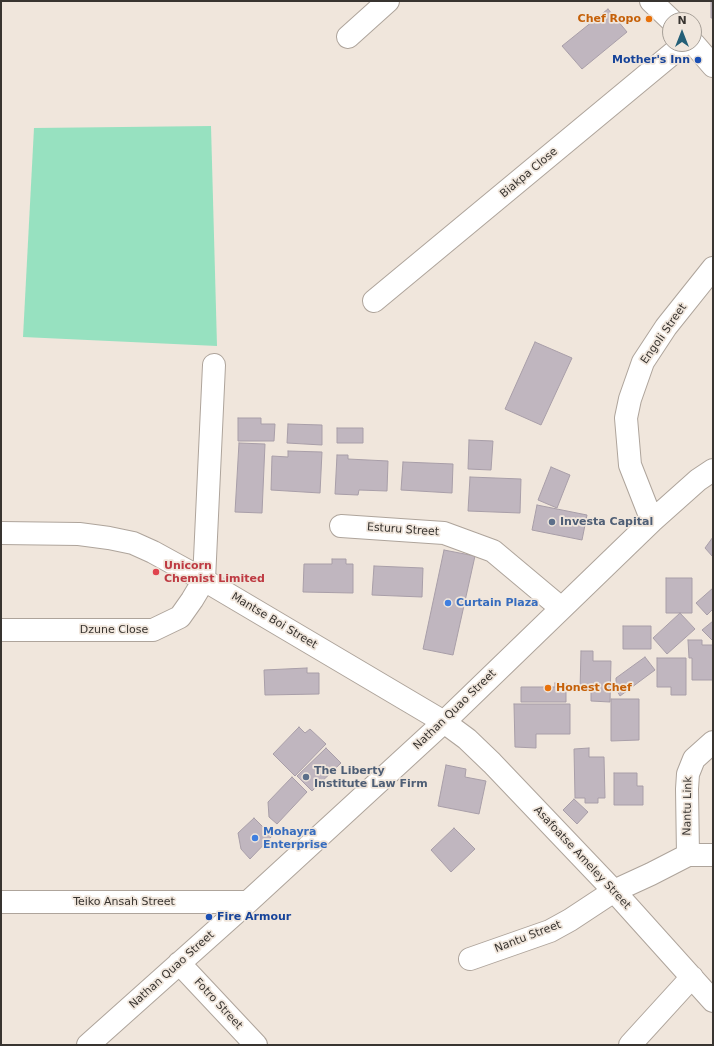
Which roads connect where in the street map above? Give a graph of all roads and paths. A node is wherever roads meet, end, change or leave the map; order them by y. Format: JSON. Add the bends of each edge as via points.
{"nodes":[{"id":1,"x":388,"y":1,"type":"edge"},
{"id":2,"x":348,"y":37,"type":"dead end"},
{"id":3,"x":674,"y":52,"type":"edge"},
{"id":4,"x":701,"y":52,"type":"edge"},
{"id":5,"x":713,"y":66,"type":"edge"},
{"id":6,"x":713,"y":268,"type":"edge"},
{"id":7,"x":374,"y":301,"type":"dead end"},
{"id":8,"x":214,"y":365,"type":"dead end"},
{"id":9,"x":713,"y":470,"type":"edge"},
{"id":10,"x":652,"y":521,"type":"junction"},
{"id":11,"x":341,"y":526,"type":"dead end"},
{"id":12,"x":1,"y":533,"type":"edge"},
{"id":13,"x":204,"y":580,"type":"junction"},
{"id":14,"x":561,"y":608,"type":"junction"},
{"id":15,"x":1,"y":630,"type":"edge"},
{"id":16,"x":444,"y":722,"type":"junction"},
{"id":17,"x":713,"y":742,"type":"edge"},
{"id":18,"x":688,"y":855,"type":"junction"},
{"id":19,"x":713,"y":855,"type":"edge"},
{"id":20,"x":614,"y":891,"type":"junction"},
{"id":21,"x":1,"y":902,"type":"edge"},
{"id":22,"x":248,"y":902,"type":"junction"},
{"id":23,"x":470,"y":959,"type":"dead end"},
{"id":24,"x":179,"y":963,"type":"junction"},
{"id":25,"x":692,"y":977,"type":"junction"},
{"id":26,"x":713,"y":1001,"type":"edge"},
{"id":27,"x":88,"y":1045,"type":"edge"},
{"id":28,"x":256,"y":1045,"type":"edge"},
{"id":29,"x":630,"y":1045,"type":"edge"}],
"edges":[{"from":1,"to":2,"type":"street"},
{"from":3,"to":7,"type":"street","name":"Biakpa Close"},
{"from":4,"to":5,"type":"street"},
{"from":6,"to":10,"type":"street","name":"Engoli Street","via":[[666,327],[643,362],[630,399],[626,418],[630,465]]},
{"from":8,"to":13,"type":"street"},
{"from":9,"to":10,"type":"street","name":"Nathan Quao Street"},
{"from":10,"to":14,"type":"street","name":"Nathan Quao Street"},
{"from":11,"to":14,"type":"street","name":"Esturu Street","via":[[444,532],[493,551]]},
{"from":12,"to":13,"type":"street","name":"Mantse Boi Street","via":[[78,534],[127,542],[154,552]]},
{"from":13,"to":15,"type":"street","name":"Dzune Close","via":[[180,617],[153,630]]},
{"from":13,"to":16,"type":"street","name":"Mantse Boi Street"},
{"from":14,"to":16,"type":"street","name":"Nathan Quao Street"},
{"from":16,"to":20,"type":"street","name":"Asafoatse Ameley Street","via":[[492,762]]},
{"from":16,"to":22,"type":"street","name":"Nathan Quao Street"},
{"from":17,"to":18,"type":"street","name":"Nantu Link","via":[[694,759],[688,774]]},
{"from":18,"to":19,"type":"street","name":"Nantu Street"},
{"from":18,"to":20,"type":"street","name":"Nantu Street"},
{"from":20,"to":23,"type":"street","name":"Nantu Street","via":[[550,931]]},
{"from":20,"to":25,"type":"street","name":"Asafoatse Ameley Street"},
{"from":21,"to":22,"type":"street","name":"Teiko Ansah Street"},
{"from":22,"to":24,"type":"street","name":"Nathan Quao Street"},
{"from":24,"to":27,"type":"street","name":"Nathan Quao Street"},
{"from":24,"to":28,"type":"street","name":"Fotro Street"},
{"from":25,"to":26,"type":"street","name":"Asafoatse Ameley Street"},
{"from":25,"to":29,"type":"street"}]}
